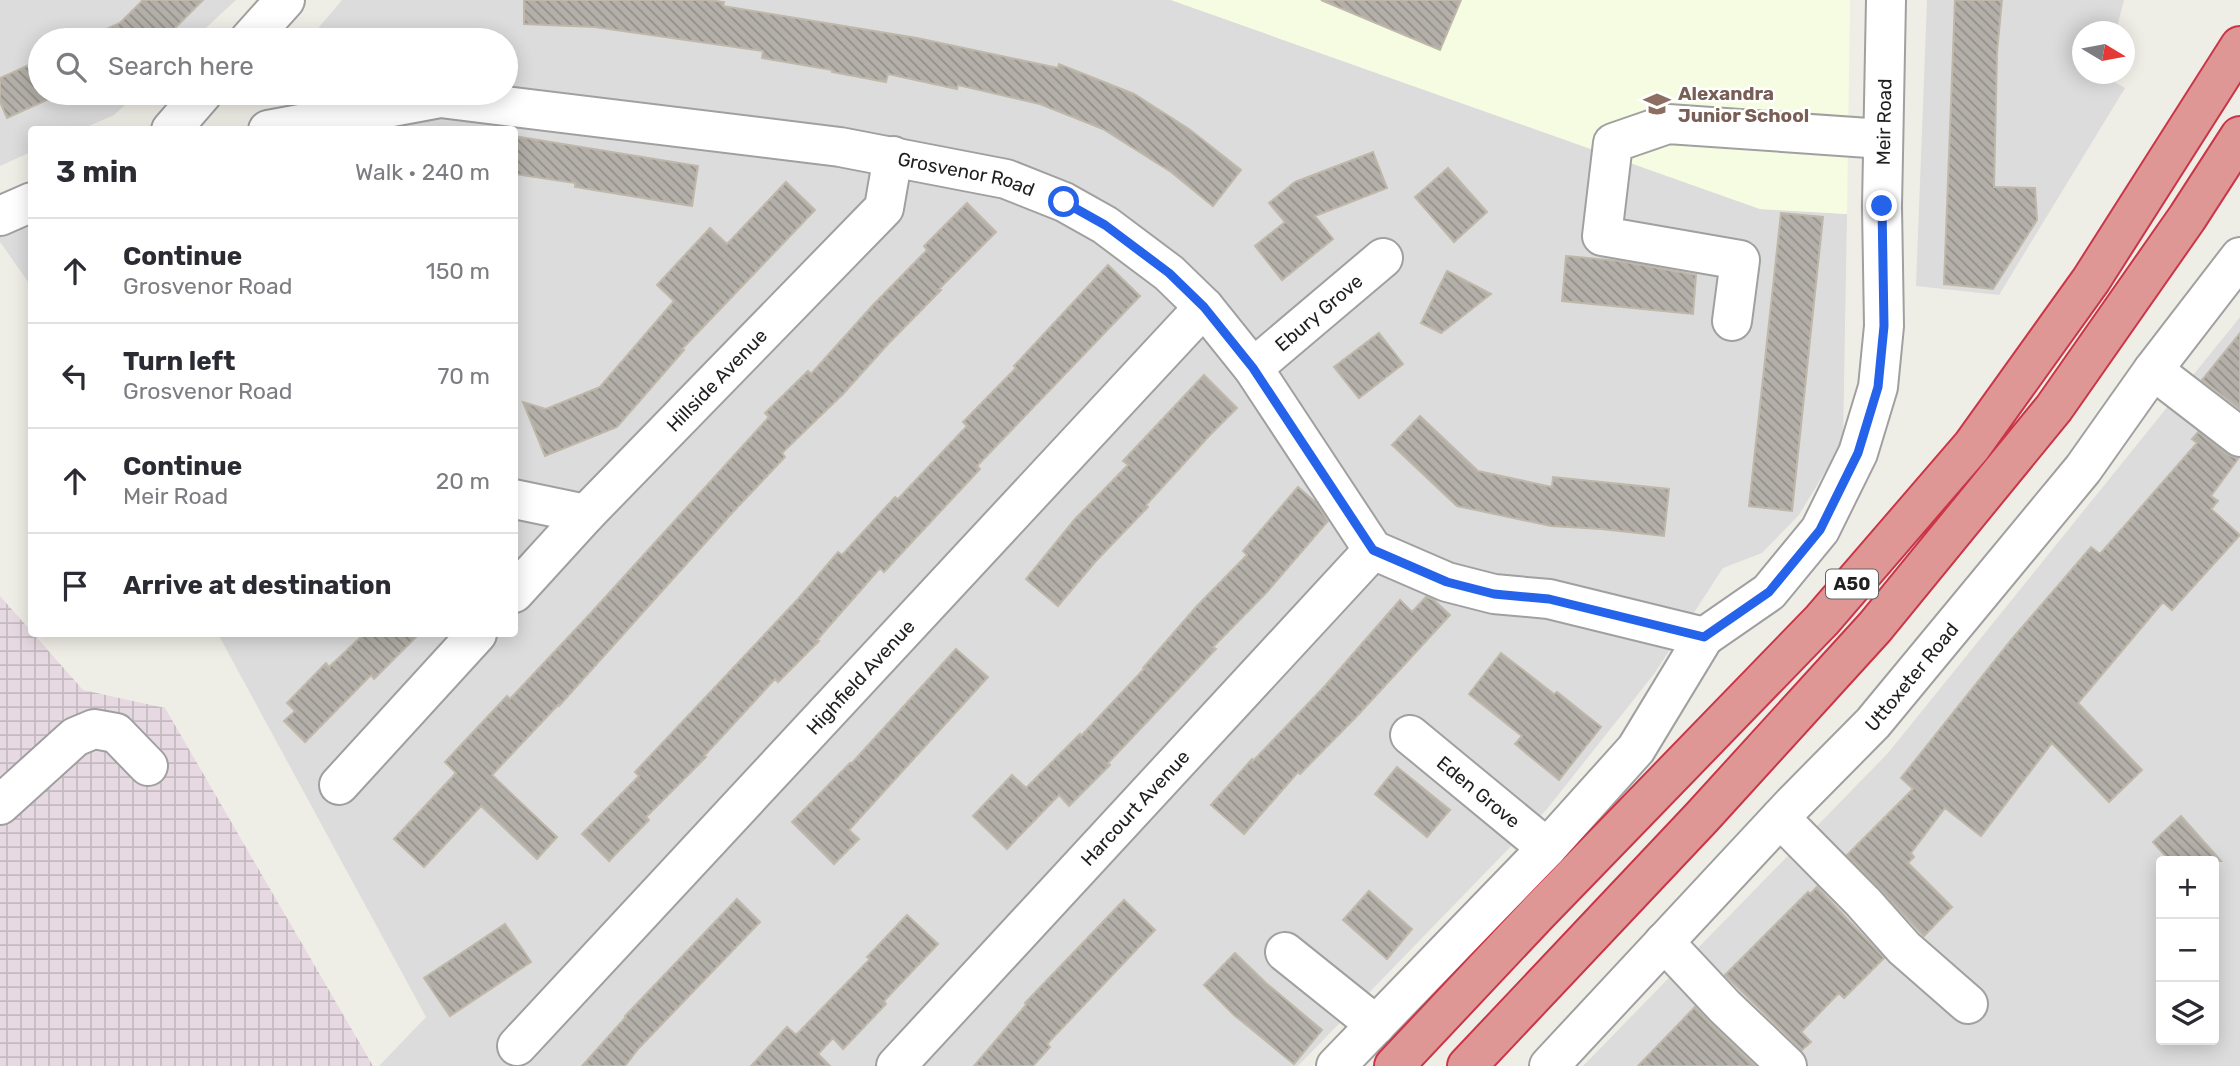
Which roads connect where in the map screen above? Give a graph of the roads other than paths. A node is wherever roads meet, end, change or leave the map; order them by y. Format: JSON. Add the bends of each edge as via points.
{"nodes":[{"id":1,"x":285,"y":0,"type":"edge"},
{"id":2,"x":1886,"y":0,"type":"edge"},
{"id":3,"x":260,"y":28,"type":"edge"},
{"id":4,"x":2240,"y":46,"type":"edge"},
{"id":5,"x":193,"y":105,"type":"edge"},
{"id":6,"x":402,"y":105,"type":"edge"},
{"id":7,"x":496,"y":105,"type":"edge"},
{"id":8,"x":174,"y":126,"type":"edge"},
{"id":9,"x":290,"y":126,"type":"edge"},
{"id":10,"x":2240,"y":136,"type":"edge"},
{"id":11,"x":1883,"y":139,"type":"junction"},
{"id":12,"x":893,"y":156,"type":"junction"},
{"id":13,"x":28,"y":204,"type":"edge"},
{"id":14,"x":0,"y":216,"type":"edge"},
{"id":15,"x":2240,"y":257,"type":"edge"},
{"id":16,"x":1383,"y":258,"type":"dead end"},
{"id":17,"x":1204,"y":307,"type":"junction"},
{"id":18,"x":1732,"y":321,"type":"dead end"},
{"id":19,"x":1253,"y":368,"type":"junction"},
{"id":20,"x":2153,"y":370,"type":"junction"},
{"id":21,"x":2240,"y":437,"type":"edge"},
{"id":22,"x":518,"y":500,"type":"edge"},
{"id":23,"x":586,"y":514,"type":"junction"},
{"id":24,"x":1373,"y":550,"type":"junction"},
{"id":25,"x":518,"y":589,"type":"edge"},
{"id":26,"x":474,"y":637,"type":"edge"},
{"id":27,"x":1704,"y":637,"type":"junction"},
{"id":28,"x":1410,"y":734,"type":"dead end"},
{"id":29,"x":148,"y":766,"type":"dead end"},
{"id":30,"x":339,"y":785,"type":"dead end"},
{"id":31,"x":0,"y":805,"type":"edge"},
{"id":32,"x":1780,"y":818,"type":"junction"},
{"id":33,"x":1547,"y":848,"type":"junction"},
{"id":34,"x":1664,"y":942,"type":"junction"},
{"id":35,"x":1285,"y":952,"type":"dead end"},
{"id":36,"x":1968,"y":1004,"type":"dead end"},
{"id":37,"x":1376,"y":1025,"type":"junction"},
{"id":38,"x":517,"y":1046,"type":"dead end"},
{"id":39,"x":896,"y":1066,"type":"edge"},
{"id":40,"x":1336,"y":1066,"type":"edge"},
{"id":41,"x":1394,"y":1066,"type":"edge"},
{"id":42,"x":1467,"y":1066,"type":"edge"},
{"id":43,"x":1549,"y":1066,"type":"edge"},
{"id":44,"x":1787,"y":1066,"type":"edge"}],
"edges":[{"from":1,"to":3,"type":"street"},
{"from":2,"to":11,"type":"street","name":"Meir Road"},
{"from":4,"to":41,"type":"highway","number":"A50","via":[[2091,280],[1972,446],[1822,620]]},
{"from":5,"to":8,"type":"street"},
{"from":6,"to":9,"type":"street","name":"Grosvenor Road"},
{"from":7,"to":12,"type":"street","name":"Grosvenor Road"},
{"from":10,"to":42,"type":"highway","number":"A50","via":[[2054,408],[1875,627]]},
{"from":11,"to":18,"type":"street","via":[[1668,124],[1613,143],[1602,236],[1740,260]]},
{"from":11,"to":27,"type":"street","name":"Meir Road","via":[[1884,326],[1878,387],[1858,453],[1820,530],[1769,592]]},
{"from":12,"to":17,"type":"street","name":"Grosvenor Road","via":[[1006,179],[1064,202],[1105,225],[1169,273]]},
{"from":12,"to":23,"type":"street","name":"Hillside Avenue","via":[[884,208]]},
{"from":13,"to":14,"type":"street"},
{"from":15,"to":20,"type":"street","name":"Uttoxeter Road"},
{"from":16,"to":19,"type":"street","name":"Ebury Grove"},
{"from":17,"to":19,"type":"street","name":"Grosvenor Road"},
{"from":17,"to":38,"type":"street","name":"Highfield Avenue"},
{"from":19,"to":24,"type":"street","name":"Grosvenor Road"},
{"from":20,"to":21,"type":"street"},
{"from":20,"to":32,"type":"street","name":"Uttoxeter Road","via":[[2083,469],[1873,723]]},
{"from":22,"to":23,"type":"street"},
{"from":23,"to":25,"type":"street","name":"Hillside Avenue"},
{"from":24,"to":27,"type":"street","via":[[1447,582],[1494,594],[1549,599]]},
{"from":24,"to":39,"type":"street","name":"Harcourt Avenue"},
{"from":26,"to":30,"type":"street"},
{"from":27,"to":33,"type":"street","via":[[1636,749]]},
{"from":28,"to":33,"type":"street","name":"Eden Grove"},
{"from":29,"to":31,"type":"street","via":[[116,733],[94,729],[75,737]]},
{"from":32,"to":34,"type":"street","name":"Uttoxeter Road"},
{"from":32,"to":36,"type":"street","via":[[1904,948]]},
{"from":33,"to":37,"type":"street"},
{"from":34,"to":43,"type":"street","name":"Uttoxeter Road"},
{"from":34,"to":44,"type":"street"},
{"from":35,"to":37,"type":"street"},
{"from":37,"to":40,"type":"street"}]}
